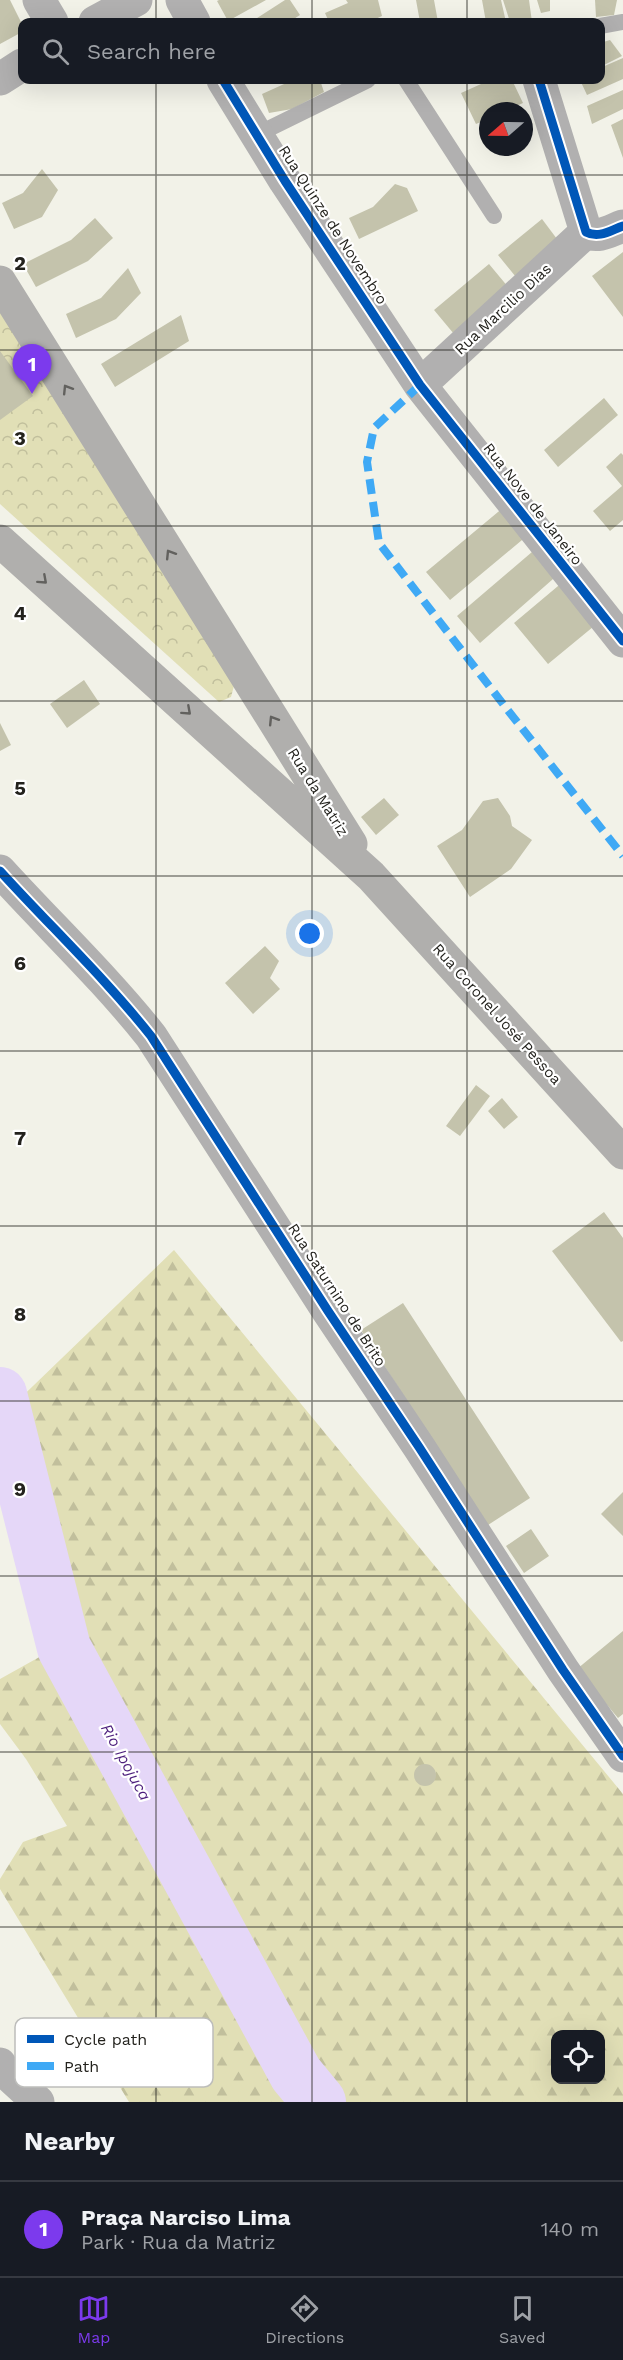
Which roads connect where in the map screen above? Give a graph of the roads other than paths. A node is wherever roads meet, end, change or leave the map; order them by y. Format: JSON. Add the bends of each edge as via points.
{"nodes":[{"id":1,"x":39,"y":0,"type":"edge"},
{"id":2,"x":136,"y":0,"type":"edge"},
{"id":3,"x":182,"y":0,"type":"edge"},
{"id":4,"x":50,"y":18,"type":"edge"},
{"id":5,"x":102,"y":18,"type":"edge"},
{"id":6,"x":192,"y":18,"type":"edge"},
{"id":7,"x":623,"y":22,"type":"edge"},
{"id":8,"x":605,"y":25,"type":"edge"},
{"id":9,"x":18,"y":68,"type":"edge"},
{"id":10,"x":0,"y":79,"type":"edge"},
{"id":11,"x":225,"y":84,"type":"edge"},
{"id":12,"x":360,"y":84,"type":"edge"},
{"id":13,"x":409,"y":84,"type":"edge"},
{"id":14,"x":540,"y":84,"type":"edge"},
{"id":15,"x":256,"y":135,"type":"junction"},
{"id":16,"x":494,"y":216,"type":"dead end"},
{"id":17,"x":621,"y":227,"type":"edge"},
{"id":18,"x":586,"y":232,"type":"junction"},
{"id":19,"x":0,"y":282,"type":"edge"},
{"id":20,"x":420,"y":385,"type":"junction"},
{"id":21,"x":0,"y":541,"type":"edge"},
{"id":22,"x":623,"y":641,"type":"edge"},
{"id":23,"x":0,"y":871,"type":"edge"},
{"id":24,"x":371,"y":876,"type":"junction"},
{"id":25,"x":623,"y":1153,"type":"edge"},
{"id":26,"x":623,"y":1756,"type":"edge"},
{"id":27,"x":0,"y":2066,"type":"edge"},
{"id":28,"x":0,"y":2075,"type":"edge"},
{"id":29,"x":15,"y":2080,"type":"edge"},
{"id":30,"x":22,"y":2087,"type":"edge"},
{"id":31,"x":38,"y":2102,"type":"edge"}],
"edges":[{"from":1,"to":4,"type":"street"},
{"from":2,"to":5,"type":"street"},
{"from":3,"to":6,"type":"street"},
{"from":7,"to":8,"type":"lane"},
{"from":9,"to":10,"type":"street"},
{"from":11,"to":15,"type":"street","name":"Rua Quinze de Novembro"},
{"from":12,"to":15,"type":"lane"},
{"from":13,"to":16,"type":"lane"},
{"from":14,"to":18,"type":"street"},
{"from":15,"to":20,"type":"street","name":"Rua Quinze de Novembro"},
{"from":17,"to":18,"type":"street","via":[[604,234]]},
{"from":18,"to":20,"type":"street","name":"Rua Marcilio Dias"},
{"from":24,"to":19,"type":"main road","name":"Rua da Matriz","one_way":true},
{"from":20,"to":22,"type":"street","name":"Rua Nove de Janeiro"},
{"from":21,"to":24,"type":"main road","name":"Rua da Matriz","one_way":true},
{"from":23,"to":26,"type":"street","name":"Rua Saturnino de Brito","via":[[118,994],[151,1036],[556,1660]]},
{"from":24,"to":25,"type":"main road","name":"Rua Coronel José Pessoa"},
{"from":27,"to":28,"type":"street"},
{"from":27,"to":29,"type":"street"},
{"from":30,"to":31,"type":"street"}]}
